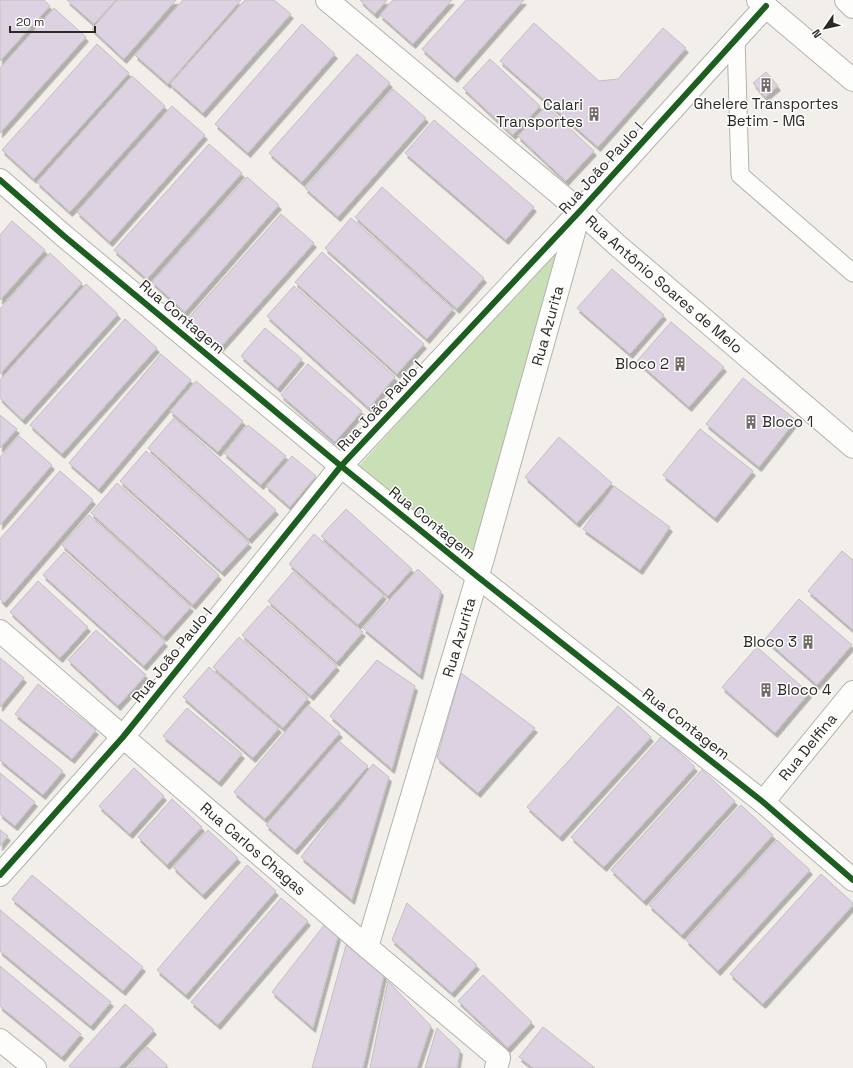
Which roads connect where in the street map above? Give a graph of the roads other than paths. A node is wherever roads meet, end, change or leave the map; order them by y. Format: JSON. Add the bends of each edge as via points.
{"nodes":[{"id":1,"x":327,"y":0,"type":"edge"},
{"id":2,"x":846,"y":0,"type":"edge"},
{"id":3,"x":762,"y":3,"type":"edge"},
{"id":4,"x":853,"y":7,"type":"edge"},
{"id":5,"x":736,"y":38,"type":"junction"},
{"id":6,"x":853,"y":80,"type":"edge"},
{"id":7,"x":0,"y":180,"type":"edge"},
{"id":8,"x":580,"y":211,"type":"junction"},
{"id":9,"x":853,"y":273,"type":"edge"},
{"id":10,"x":853,"y":447,"type":"edge"},
{"id":11,"x":341,"y":466,"type":"junction"},
{"id":12,"x":478,"y":577,"type":"junction"},
{"id":13,"x":0,"y":631,"type":"edge"},
{"id":14,"x":853,"y":692,"type":"edge"},
{"id":15,"x":123,"y":737,"type":"junction"},
{"id":16,"x":763,"y":802,"type":"junction"},
{"id":17,"x":0,"y":874,"type":"edge"},
{"id":18,"x":853,"y":880,"type":"edge"},
{"id":19,"x":367,"y":947,"type":"junction"},
{"id":20,"x":0,"y":1040,"type":"edge"},
{"id":21,"x":36,"y":1068,"type":"edge"},
{"id":22,"x":496,"y":1068,"type":"edge"}],
"edges":[{"from":1,"to":8,"type":"main road","name":"Rua Antônio Soares de Melo"},
{"from":2,"to":4,"type":"main road"},
{"from":3,"to":5,"type":"main road","name":"Rua João Paulo I"},
{"from":3,"to":6,"type":"main road"},
{"from":5,"to":8,"type":"main road","name":"Rua João Paulo I"},
{"from":5,"to":9,"type":"lane","via":[[740,175]]},
{"from":7,"to":11,"type":"main road","name":"Rua Contagem"},
{"from":8,"to":10,"type":"main road","name":"Rua Antônio Soares de Melo"},
{"from":8,"to":11,"type":"main road","name":"Rua João Paulo I"},
{"from":8,"to":12,"type":"main road","name":"Rua Azurita"},
{"from":11,"to":12,"type":"main road","name":"Rua Contagem"},
{"from":11,"to":15,"type":"main road","name":"Rua João Paulo I"},
{"from":12,"to":16,"type":"main road","name":"Rua Contagem"},
{"from":12,"to":19,"type":"main road","name":"Rua Azurita"},
{"from":13,"to":15,"type":"main road","name":"Rua Carlos Chagas"},
{"from":14,"to":16,"type":"main road","name":"Rua Delfina"},
{"from":15,"to":17,"type":"main road","name":"Rua João Paulo I"},
{"from":15,"to":19,"type":"main road","name":"Rua Carlos Chagas"},
{"from":16,"to":18,"type":"main road","name":"Rua Contagem"},
{"from":19,"to":22,"type":"main road","name":"Rua Carlos Chagas","via":[[499,1058]]},
{"from":20,"to":21,"type":"main road"}]}
